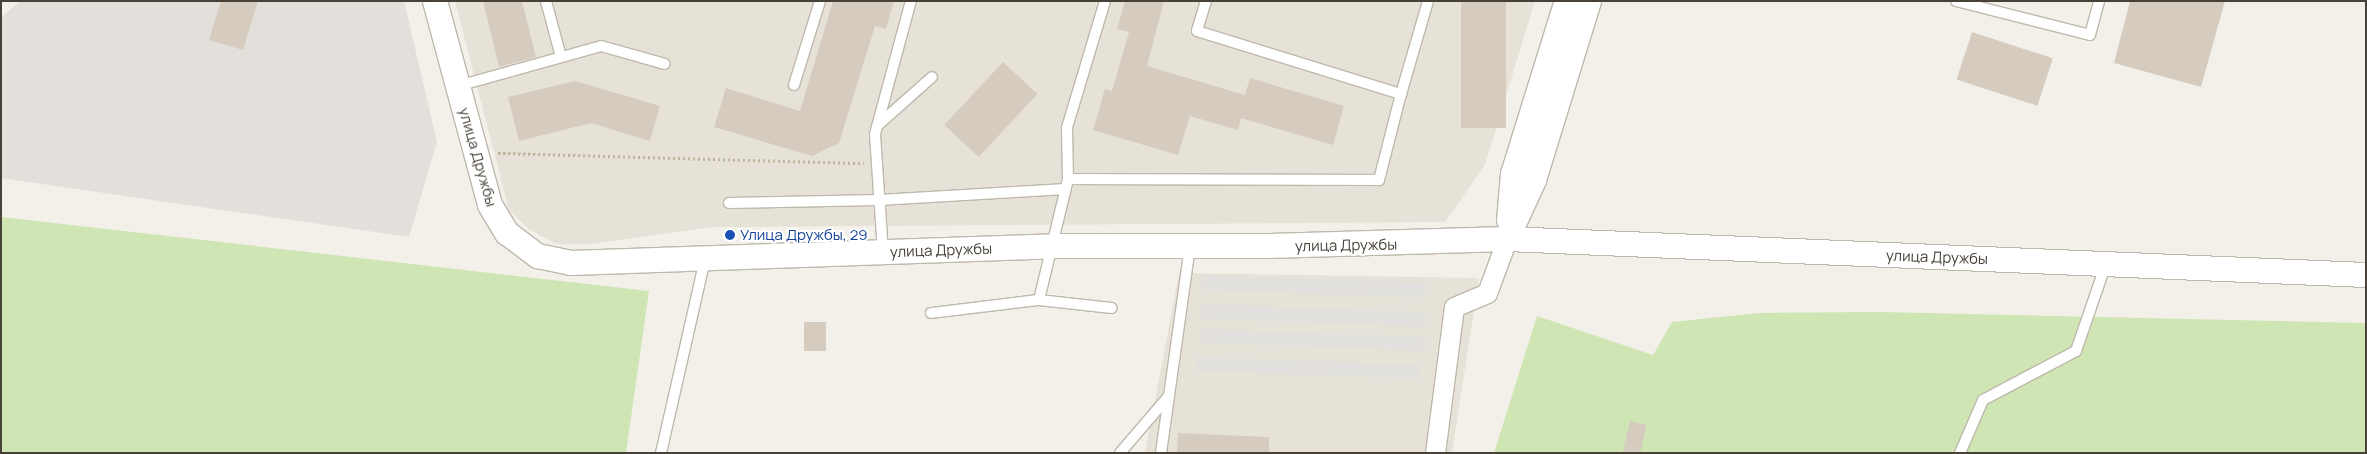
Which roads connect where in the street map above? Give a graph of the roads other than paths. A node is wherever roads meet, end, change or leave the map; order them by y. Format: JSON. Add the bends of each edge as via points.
{"nodes":[{"id":1,"x":435,"y":1,"type":"edge"},
{"id":2,"x":546,"y":1,"type":"edge"},
{"id":3,"x":820,"y":1,"type":"edge"},
{"id":4,"x":911,"y":1,"type":"edge"},
{"id":5,"x":1105,"y":1,"type":"edge"},
{"id":6,"x":1206,"y":1,"type":"edge"},
{"id":7,"x":1428,"y":1,"type":"edge"},
{"id":8,"x":1567,"y":1,"type":"edge"},
{"id":9,"x":1589,"y":1,"type":"edge"},
{"id":10,"x":1956,"y":1,"type":"edge"},
{"id":11,"x":2099,"y":1,"type":"edge"},
{"id":12,"x":561,"y":57,"type":"junction"},
{"id":13,"x":665,"y":64,"type":"dead end"},
{"id":14,"x":932,"y":77,"type":"dead end"},
{"id":15,"x":794,"y":85,"type":"dead end"},
{"id":16,"x":458,"y":86,"type":"junction"},
{"id":17,"x":1401,"y":94,"type":"junction"},
{"id":18,"x":878,"y":126,"type":"junction"},
{"id":19,"x":1067,"y":184,"type":"junction"},
{"id":20,"x":880,"y":200,"type":"junction"},
{"id":21,"x":729,"y":203,"type":"dead end"},
{"id":22,"x":1507,"y":239,"type":"junction"},
{"id":23,"x":1054,"y":246,"type":"junction"},
{"id":24,"x":1190,"y":247,"type":"junction"},
{"id":25,"x":883,"y":252,"type":"junction"},
{"id":26,"x":705,"y":260,"type":"junction"},
{"id":27,"x":2106,"y":264,"type":"junction"},
{"id":28,"x":2366,"y":275,"type":"edge"},
{"id":29,"x":1039,"y":300,"type":"junction"},
{"id":30,"x":1112,"y":308,"type":"dead end"},
{"id":31,"x":932,"y":313,"type":"dead end"},
{"id":32,"x":1169,"y":396,"type":"junction"},
{"id":33,"x":661,"y":453,"type":"edge"},
{"id":34,"x":1120,"y":453,"type":"edge"},
{"id":35,"x":1161,"y":453,"type":"edge"},
{"id":36,"x":1435,"y":453,"type":"edge"},
{"id":37,"x":1960,"y":453,"type":"edge"}],
"edges":[{"from":1,"to":16,"type":"street","name":"улица Дружбы"},
{"from":2,"to":12,"type":"lane"},
{"from":3,"to":15,"type":"lane"},
{"from":4,"to":18,"type":"lane"},
{"from":5,"to":19,"type":"lane","via":[[1068,128]]},
{"from":6,"to":17,"type":"lane","via":[[1197,31]]},
{"from":7,"to":17,"type":"lane"},
{"from":8,"to":22,"type":"street","via":[[1513,174]]},
{"from":9,"to":22,"type":"street","via":[[1534,180]]},
{"from":10,"to":11,"type":"lane","via":[[2090,36]]},
{"from":12,"to":13,"type":"lane","via":[[601,46]]},
{"from":12,"to":16,"type":"lane"},
{"from":14,"to":18,"type":"lane"},
{"from":16,"to":26,"type":"street","name":"улица Дружбы","via":[[490,205],[507,233],[538,256],[571,263]]},
{"from":17,"to":19,"type":"lane","via":[[1379,180]]},
{"from":18,"to":20,"type":"lane"},
{"from":19,"to":20,"type":"lane"},
{"from":19,"to":23,"type":"lane"},
{"from":20,"to":21,"type":"lane"},
{"from":20,"to":25,"type":"lane"},
{"from":22,"to":24,"type":"street","name":"улица Дружбы"},
{"from":22,"to":27,"type":"street","name":"улица Дружбы"},
{"from":22,"to":36,"type":"street","via":[[1487,293],[1454,307]]},
{"from":23,"to":24,"type":"street","name":"улица Дружбы"},
{"from":23,"to":25,"type":"street","name":"улица Дружбы"},
{"from":23,"to":29,"type":"lane"},
{"from":24,"to":32,"type":"lane"},
{"from":25,"to":26,"type":"street","name":"улица Дружбы"},
{"from":26,"to":33,"type":"lane"},
{"from":27,"to":28,"type":"street","name":"улица Дружбы"},
{"from":27,"to":37,"type":"lane","via":[[2076,351],[1983,400]]},
{"from":29,"to":30,"type":"lane"},
{"from":29,"to":31,"type":"lane"},
{"from":32,"to":34,"type":"lane"},
{"from":32,"to":35,"type":"lane"}]}
